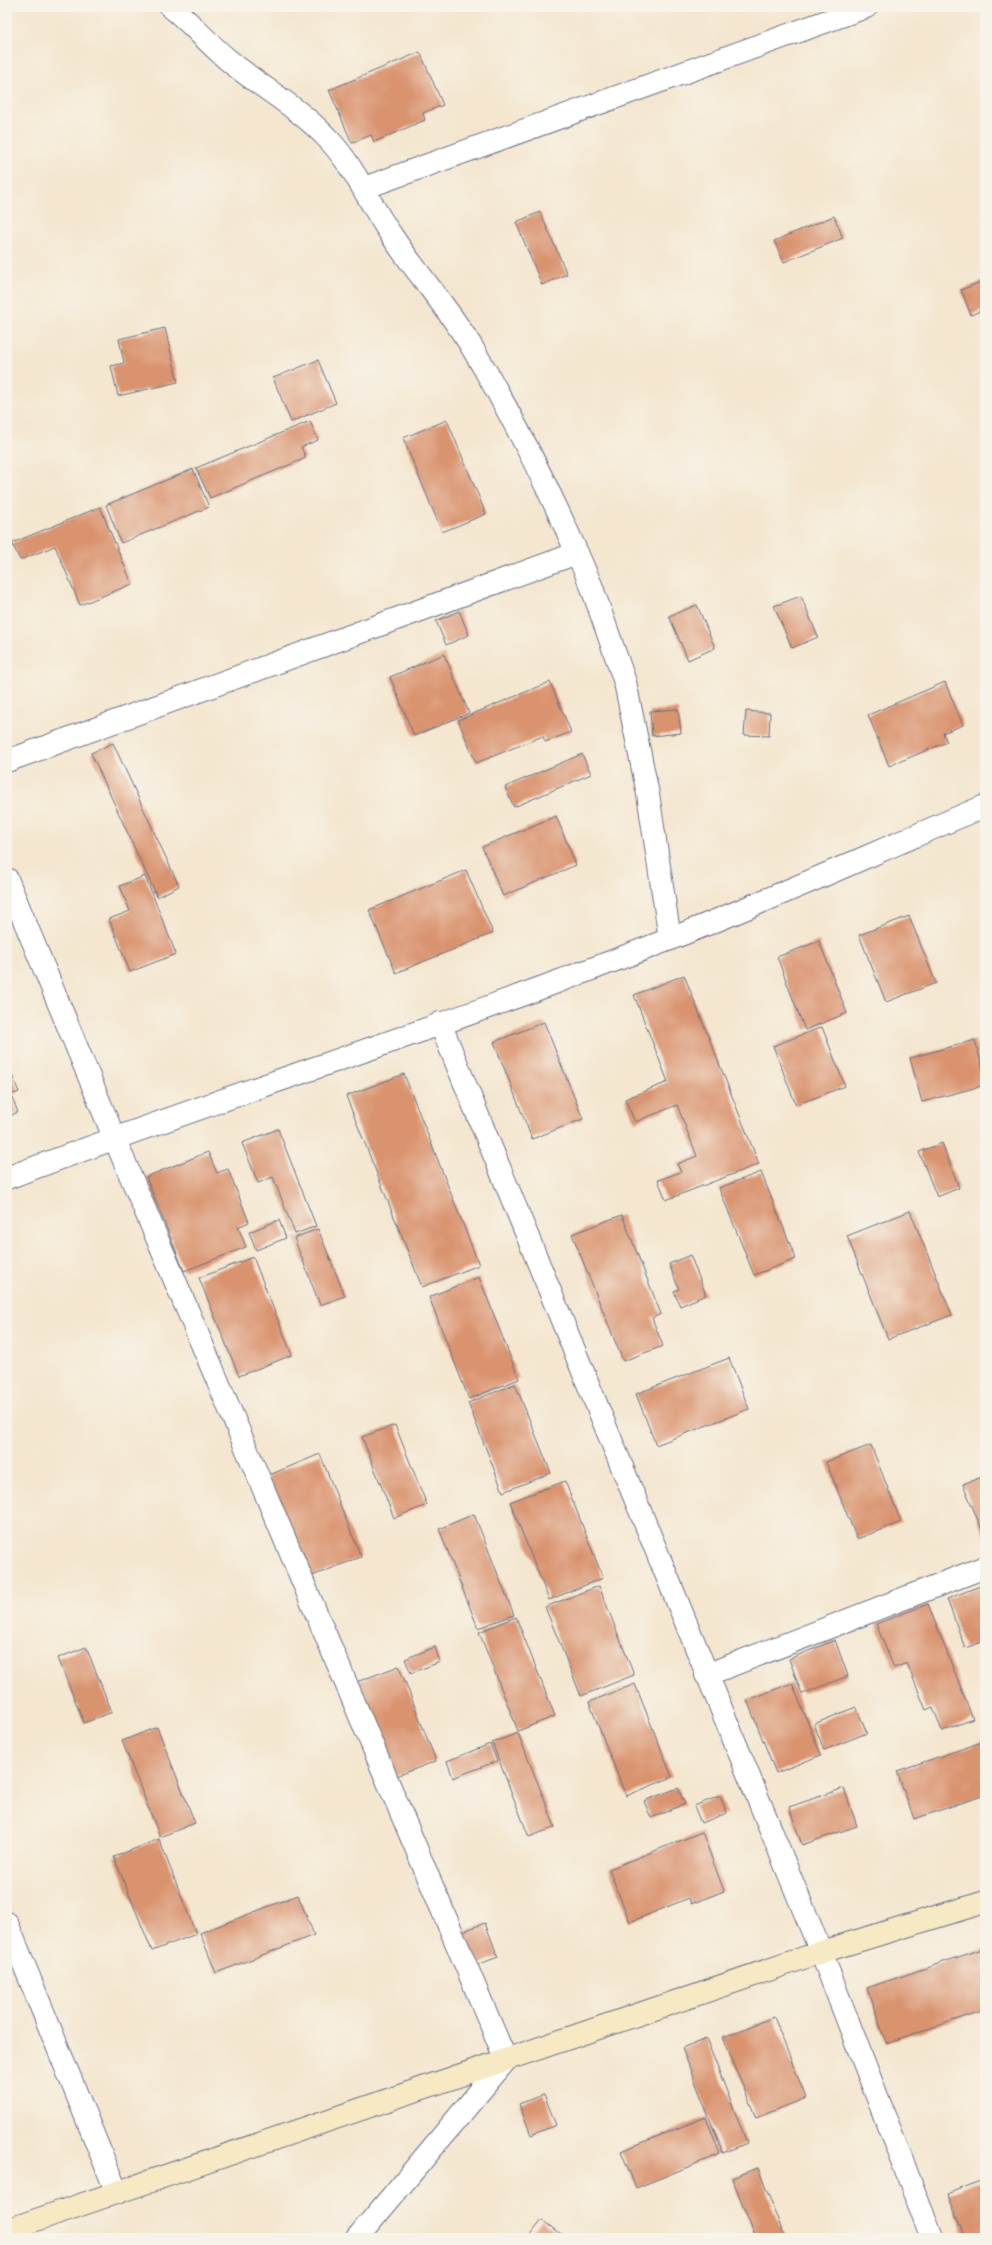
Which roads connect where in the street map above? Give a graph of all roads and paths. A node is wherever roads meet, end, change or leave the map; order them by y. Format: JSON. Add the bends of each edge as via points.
{"nodes":[{"id":1,"x":171,"y":7,"type":"edge"},
{"id":2,"x":866,"y":7,"type":"edge"},
{"id":3,"x":364,"y":188,"type":"junction"},
{"id":4,"x":577,"y":553,"type":"junction"},
{"id":5,"x":7,"y":761,"type":"edge"},
{"id":6,"x":985,"y":806,"type":"edge"},
{"id":7,"x":7,"y":879,"type":"edge"},
{"id":8,"x":670,"y":939,"type":"junction"},
{"id":9,"x":440,"y":1023,"type":"junction"},
{"id":10,"x":114,"y":1137,"type":"junction"},
{"id":11,"x":7,"y":1178,"type":"edge"},
{"id":12,"x":985,"y":1567,"type":"edge"},
{"id":13,"x":706,"y":1675,"type":"junction"},
{"id":14,"x":985,"y":1902,"type":"edge"},
{"id":15,"x":7,"y":1922,"type":"edge"},
{"id":16,"x":820,"y":1952,"type":"junction"},
{"id":17,"x":506,"y":2060,"type":"junction"},
{"id":18,"x":117,"y":2193,"type":"junction"},
{"id":19,"x":7,"y":2230,"type":"edge"},
{"id":20,"x":357,"y":2238,"type":"edge"},
{"id":21,"x":932,"y":2238,"type":"edge"}],
"edges":[{"from":1,"to":3,"type":"street","via":[[225,58],[305,117],[331,142]]},
{"from":2,"to":3,"type":"street"},
{"from":3,"to":4,"type":"street","via":[[391,236],[437,295],[473,348],[545,483]]},
{"from":4,"to":5,"type":"street"},
{"from":4,"to":8,"type":"street","via":[[592,585],[625,682],[648,794]]},
{"from":6,"to":8,"type":"street"},
{"from":7,"to":10,"type":"street"},
{"from":8,"to":9,"type":"street"},
{"from":9,"to":10,"type":"street"},
{"from":9,"to":13,"type":"street"},
{"from":10,"to":11,"type":"street"},
{"from":10,"to":17,"type":"street"},
{"from":12,"to":13,"type":"street"},
{"from":13,"to":16,"type":"street"},
{"from":14,"to":16,"type":"main road"},
{"from":15,"to":18,"type":"street"},
{"from":16,"to":17,"type":"main road"},
{"from":16,"to":21,"type":"street"},
{"from":17,"to":18,"type":"main road"},
{"from":17,"to":20,"type":"street"},
{"from":18,"to":19,"type":"main road"}]}
